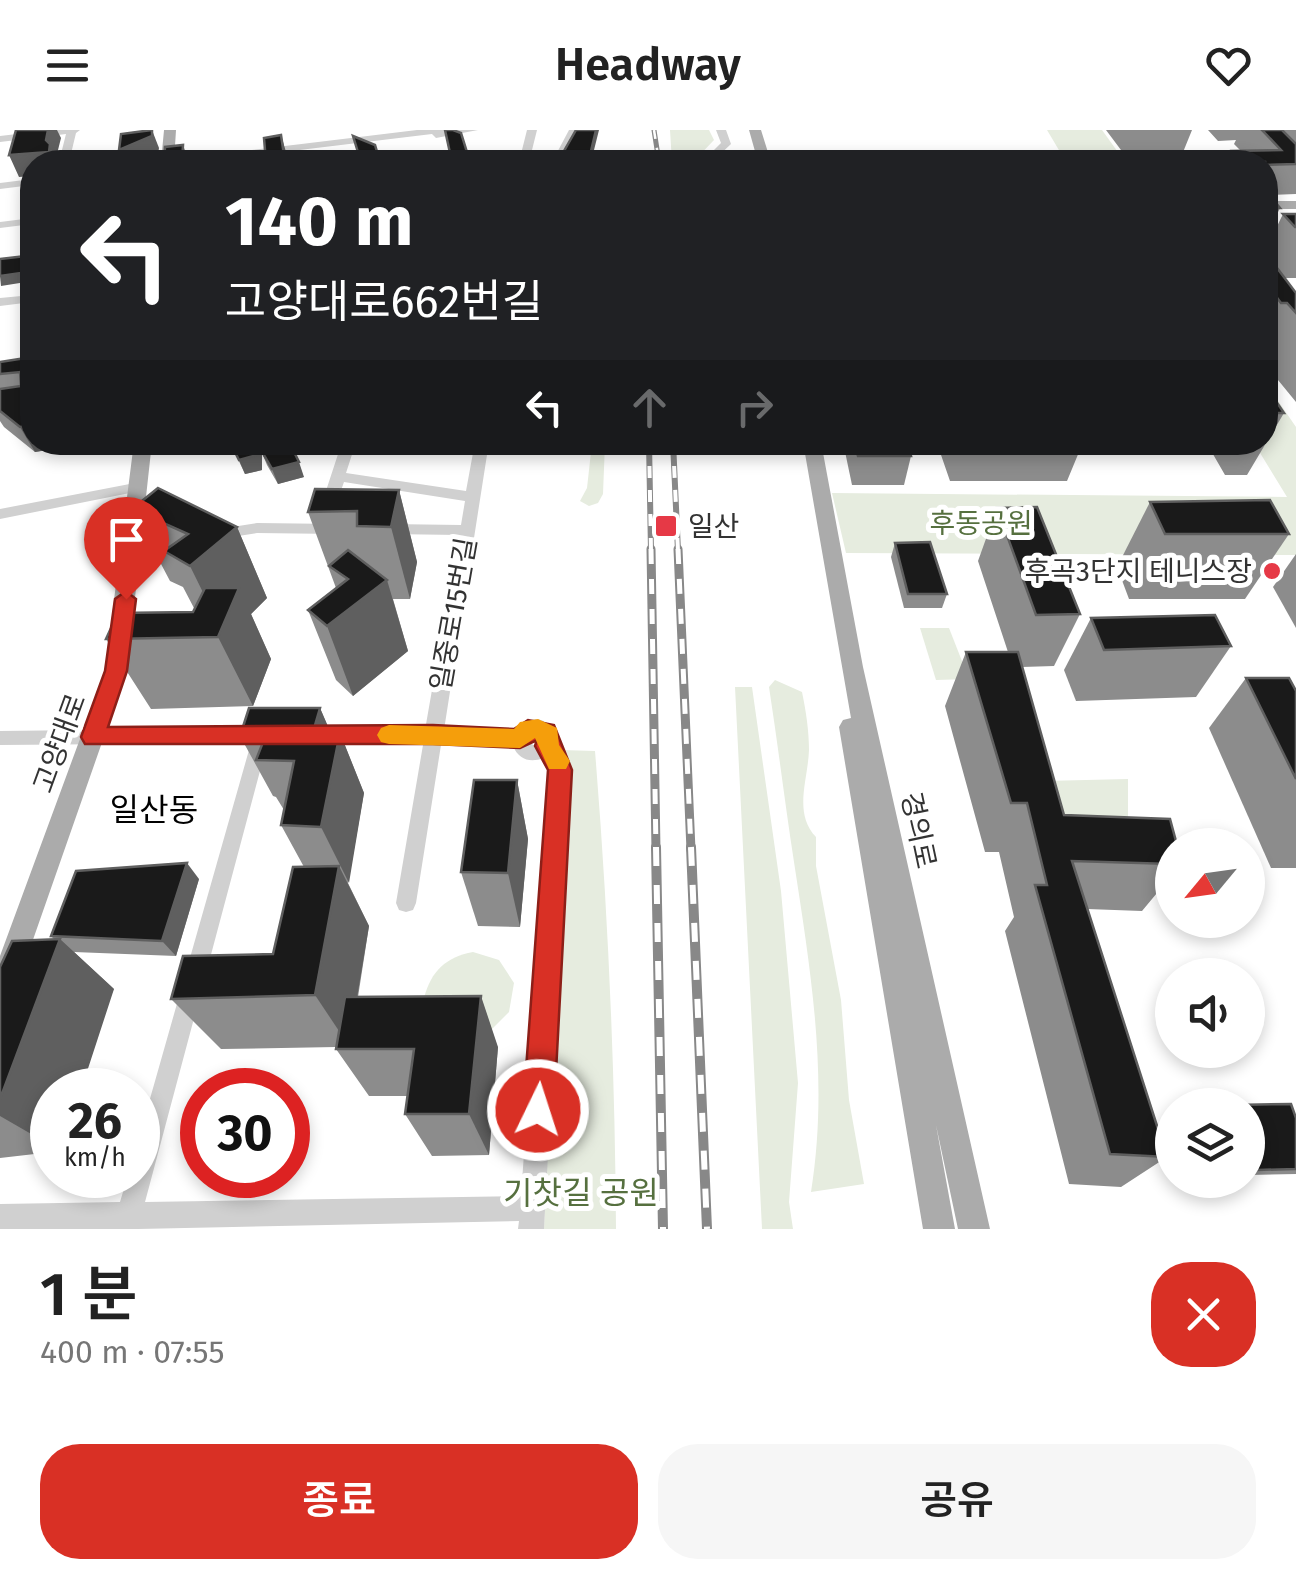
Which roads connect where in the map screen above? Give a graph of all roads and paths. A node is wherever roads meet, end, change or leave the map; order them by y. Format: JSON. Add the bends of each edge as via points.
{"nodes":[{"id":1,"x":73,"y":130,"type":"edge"},
{"id":2,"x":413,"y":130,"type":"edge"},
{"id":3,"x":440,"y":130,"type":"edge"},
{"id":4,"x":473,"y":130,"type":"edge"},
{"id":5,"x":390,"y":136,"type":"junction"},
{"id":6,"x":0,"y":139,"type":"edge"},
{"id":7,"x":295,"y":150,"type":"edge"},
{"id":8,"x":131,"y":455,"type":"edge"},
{"id":9,"x":140,"y":455,"type":"edge"},
{"id":10,"x":344,"y":455,"type":"edge"},
{"id":11,"x":480,"y":455,"type":"edge"},
{"id":12,"x":811,"y":455,"type":"edge"},
{"id":13,"x":811,"y":455,"type":"edge"},
{"id":14,"x":338,"y":476,"type":"junction"},
{"id":15,"x":132,"y":489,"type":"junction"},
{"id":16,"x":472,"y":497,"type":"junction"},
{"id":17,"x":0,"y":514,"type":"edge"},
{"id":18,"x":322,"y":528,"type":"junction"},
{"id":19,"x":360,"y":529,"type":"edge"},
{"id":20,"x":378,"y":529,"type":"edge"},
{"id":21,"x":468,"y":530,"type":"junction"},
{"id":22,"x":124,"y":553,"type":"junction"},
{"id":23,"x":433,"y":734,"type":"junction"},
{"id":24,"x":281,"y":735,"type":"junction"},
{"id":25,"x":92,"y":737,"type":"junction"},
{"id":26,"x":0,"y":738,"type":"edge"},
{"id":27,"x":406,"y":903,"type":"dead end"},
{"id":28,"x":0,"y":953,"type":"edge"},
{"id":29,"x":0,"y":994,"type":"edge"},
{"id":30,"x":0,"y":1217,"type":"edge"},
{"id":31,"x":531,"y":1219,"type":"edge"},
{"id":32,"x":343,"y":1221,"type":"edge"},
{"id":33,"x":126,"y":1222,"type":"edge"},
{"id":34,"x":938,"y":1229,"type":"edge"},
{"id":35,"x":974,"y":1229,"type":"edge"}],
"edges":[{"from":1,"to":6,"type":"street"},
{"from":2,"to":5,"type":"street"},
{"from":3,"to":5,"type":"street"},
{"from":4,"to":5,"type":"street"},
{"from":5,"to":7,"type":"street"},
{"from":8,"to":15,"type":"main road","name":"고양대로"},
{"from":9,"to":15,"type":"main road","name":"고양대로"},
{"from":10,"to":14,"type":"street"},
{"from":11,"to":16,"type":"street","name":"일중로15번길"},
{"from":12,"to":34,"type":"main road","name":"경의로","via":[[840,667]]},
{"from":13,"to":35,"type":"main road","name":"경의로"},
{"from":14,"to":16,"type":"street"},
{"from":14,"to":18,"type":"street"},
{"from":15,"to":17,"type":"street"},
{"from":15,"to":22,"type":"main road","name":"고양대로"},
{"from":16,"to":21,"type":"street","name":"일중로15번길"},
{"from":18,"to":19,"type":"street"},
{"from":18,"to":22,"type":"street","via":[[248,529]]},
{"from":20,"to":21,"type":"street"},
{"from":21,"to":23,"type":"street","name":"일중로15번길"},
{"from":22,"to":25,"type":"main road","name":"고양대로","via":[[116,671]]},
{"from":23,"to":24,"type":"street"},
{"from":23,"to":27,"type":"street","name":"일중로15번길"},
{"from":23,"to":31,"type":"street","via":[[520,739],[529,752],[547,746],[560,770]]},
{"from":24,"to":25,"type":"street"},
{"from":24,"to":33,"type":"street"},
{"from":25,"to":26,"type":"street"},
{"from":25,"to":28,"type":"main road","name":"고양대로"},
{"from":25,"to":29,"type":"main road","name":"고양대로"},
{"from":30,"to":33,"type":"street"},
{"from":31,"to":32,"type":"street"},
{"from":32,"to":33,"type":"street"}]}
